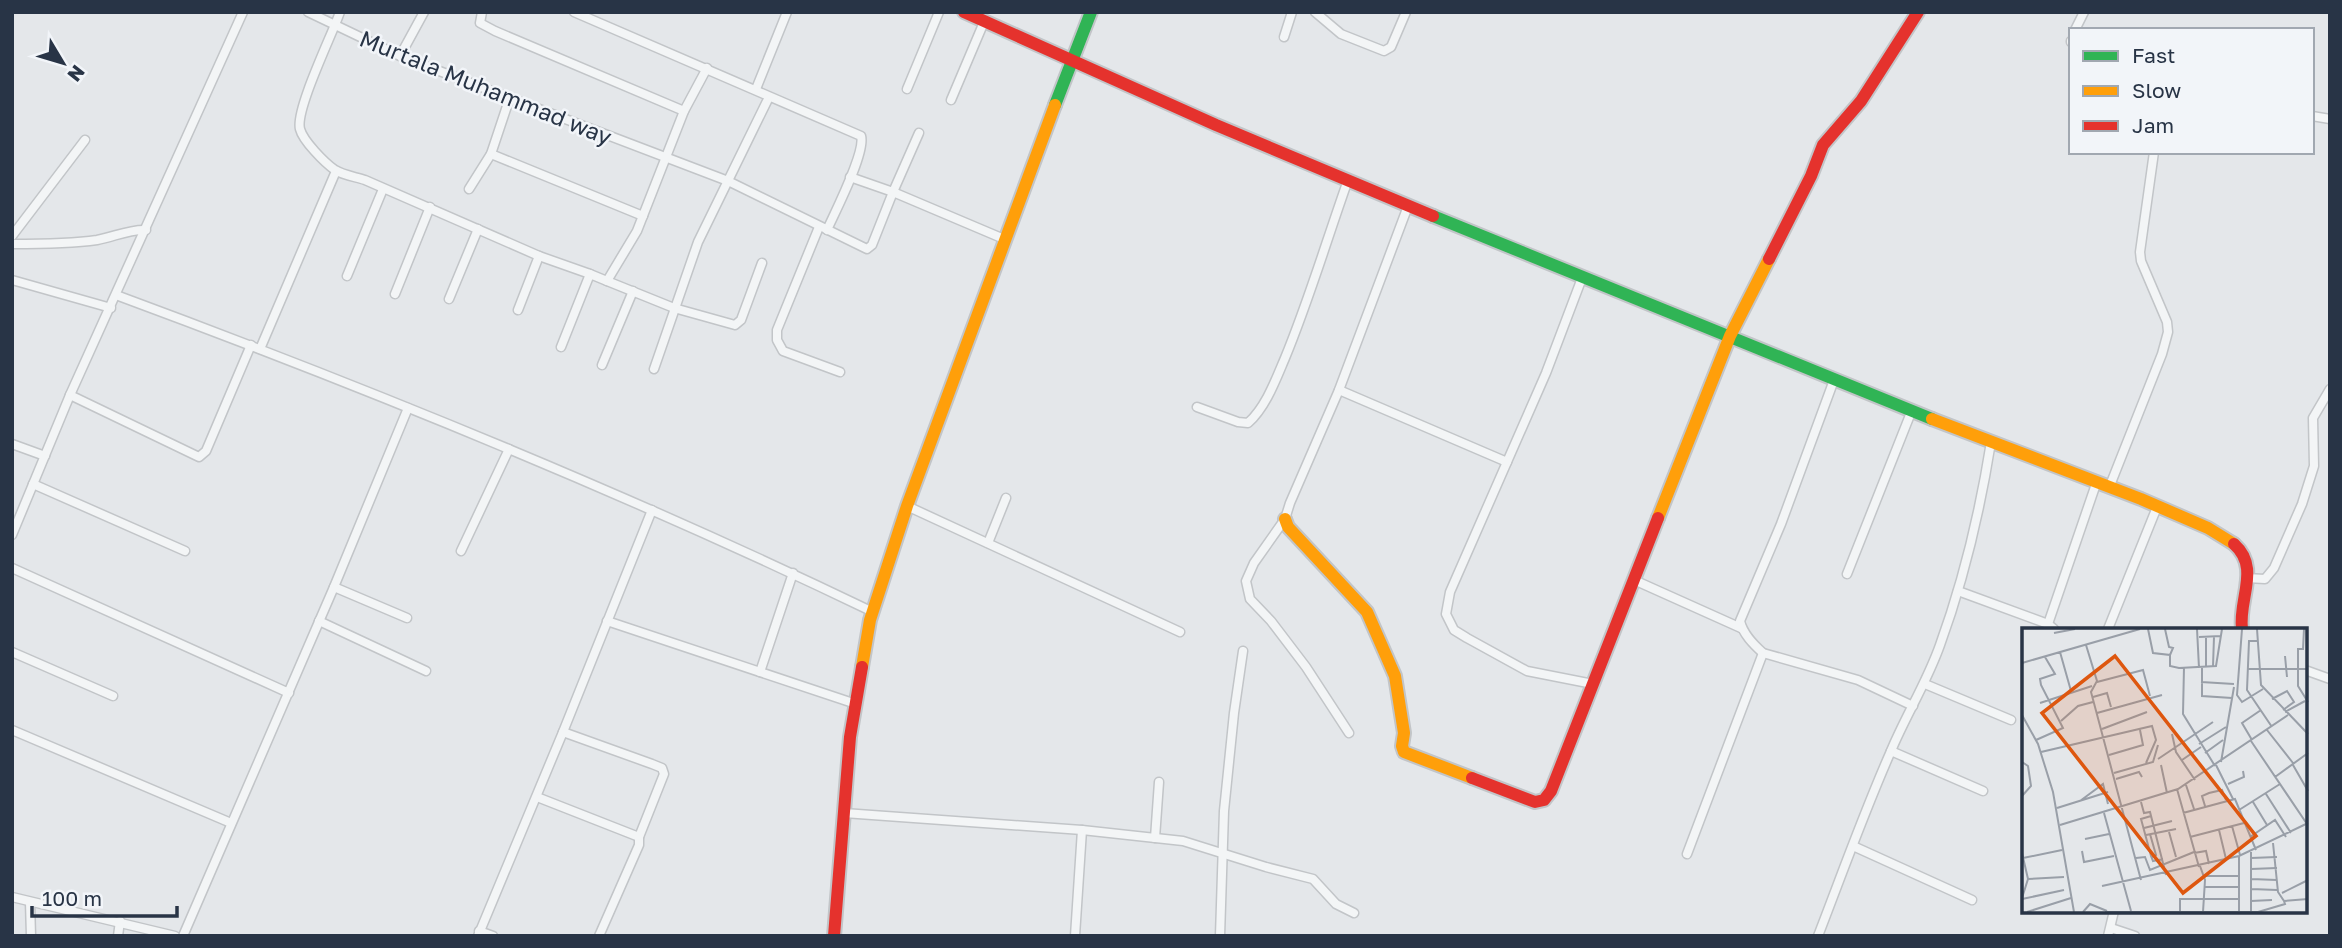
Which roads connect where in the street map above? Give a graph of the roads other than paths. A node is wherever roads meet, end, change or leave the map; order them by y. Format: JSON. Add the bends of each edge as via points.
{"nodes":[{"id":1,"x":243,"y":12,"type":"edge"},
{"id":2,"x":308,"y":12,"type":"edge"},
{"id":3,"x":340,"y":12,"type":"edge"},
{"id":4,"x":424,"y":12,"type":"edge"},
{"id":5,"x":482,"y":12,"type":"edge"},
{"id":6,"x":574,"y":12,"type":"edge"},
{"id":7,"x":787,"y":12,"type":"edge"},
{"id":8,"x":939,"y":12,"type":"edge"},
{"id":9,"x":964,"y":12,"type":"edge"},
{"id":10,"x":1091,"y":12,"type":"edge"},
{"id":11,"x":1292,"y":12,"type":"edge"},
{"id":12,"x":1315,"y":12,"type":"edge"},
{"id":13,"x":1406,"y":12,"type":"edge"},
{"id":14,"x":1918,"y":12,"type":"edge"},
{"id":15,"x":2084,"y":12,"type":"edge"},
{"id":16,"x":984,"y":22,"type":"junction"},
{"id":17,"x":335,"y":26,"type":"junction"},
{"id":18,"x":2076,"y":28,"type":"edge"},
{"id":19,"x":1284,"y":37,"type":"dead end"},
{"id":20,"x":400,"y":56,"type":"junction"},
{"id":21,"x":1073,"y":59,"type":"junction"},
{"id":22,"x":706,"y":68,"type":"junction"},
{"id":23,"x":756,"y":89,"type":"junction"},
{"id":24,"x":907,"y":89,"type":"dead end"},
{"id":25,"x":510,"y":97,"type":"junction"},
{"id":26,"x":769,"y":97,"type":"junction"},
{"id":27,"x":951,"y":100,"type":"dead end"},
{"id":28,"x":684,"y":110,"type":"junction"},
{"id":29,"x":919,"y":133,"type":"dead end"},
{"id":30,"x":85,"y":140,"type":"dead end"},
{"id":31,"x":491,"y":154,"type":"junction"},
{"id":32,"x":2154,"y":154,"type":"edge"},
{"id":33,"x":665,"y":158,"type":"junction"},
{"id":34,"x":335,"y":171,"type":"junction"},
{"id":35,"x":850,"y":177,"type":"junction"},
{"id":36,"x":1348,"y":180,"type":"junction"},
{"id":37,"x":728,"y":181,"type":"junction"},
{"id":38,"x":383,"y":188,"type":"junction"},
{"id":39,"x":469,"y":189,"type":"dead end"},
{"id":40,"x":893,"y":192,"type":"junction"},
{"id":41,"x":1408,"y":206,"type":"junction"},
{"id":42,"x":430,"y":207,"type":"junction"},
{"id":43,"x":643,"y":216,"type":"junction"},
{"id":44,"x":478,"y":229,"type":"junction"},
{"id":45,"x":823,"y":229,"type":"junction"},
{"id":46,"x":146,"y":230,"type":"junction"},
{"id":47,"x":12,"y":236,"type":"edge"},
{"id":48,"x":1004,"y":239,"type":"junction"},
{"id":49,"x":12,"y":244,"type":"edge"},
{"id":50,"x":539,"y":256,"type":"junction"},
{"id":51,"x":762,"y":262,"type":"dead end"},
{"id":52,"x":590,"y":274,"type":"junction"},
{"id":53,"x":346,"y":276,"type":"dead end"},
{"id":54,"x":1582,"y":278,"type":"junction"},
{"id":55,"x":12,"y":280,"type":"edge"},
{"id":56,"x":607,"y":281,"type":"junction"},
{"id":57,"x":633,"y":291,"type":"junction"},
{"id":58,"x":395,"y":294,"type":"dead end"},
{"id":59,"x":116,"y":295,"type":"junction"},
{"id":60,"x":449,"y":299,"type":"dead end"},
{"id":61,"x":111,"y":308,"type":"junction"},
{"id":62,"x":674,"y":308,"type":"junction"},
{"id":63,"x":517,"y":310,"type":"dead end"},
{"id":64,"x":1730,"y":337,"type":"junction"},
{"id":65,"x":251,"y":345,"type":"junction"},
{"id":66,"x":561,"y":347,"type":"dead end"},
{"id":67,"x":260,"y":349,"type":"junction"},
{"id":68,"x":602,"y":365,"type":"dead end"},
{"id":69,"x":654,"y":369,"type":"dead end"},
{"id":70,"x":840,"y":372,"type":"dead end"},
{"id":71,"x":1834,"y":380,"type":"junction"},
{"id":72,"x":2330,"y":389,"type":"edge"},
{"id":73,"x":1339,"y":390,"type":"junction"},
{"id":74,"x":70,"y":395,"type":"junction"},
{"id":75,"x":1197,"y":407,"type":"dead end"},
{"id":76,"x":408,"y":408,"type":"junction"},
{"id":77,"x":1912,"y":410,"type":"junction"},
{"id":78,"x":1991,"y":442,"type":"junction"},
{"id":79,"x":12,"y":444,"type":"edge"},
{"id":80,"x":509,"y":449,"type":"junction"},
{"id":81,"x":45,"y":456,"type":"junction"},
{"id":82,"x":1507,"y":462,"type":"junction"},
{"id":83,"x":2097,"y":481,"type":"junction"},
{"id":84,"x":33,"y":484,"type":"junction"},
{"id":85,"x":2109,"y":488,"type":"junction"},
{"id":86,"x":1006,"y":498,"type":"dead end"},
{"id":87,"x":907,"y":506,"type":"junction"},
{"id":88,"x":2157,"y":507,"type":"junction"},
{"id":89,"x":652,"y":510,"type":"junction"},
{"id":90,"x":1285,"y":519,"type":"junction"},
{"id":91,"x":12,"y":535,"type":"edge"},
{"id":92,"x":988,"y":543,"type":"junction"},
{"id":93,"x":185,"y":551,"type":"dead end"},
{"id":94,"x":461,"y":551,"type":"dead end"},
{"id":95,"x":12,"y":568,"type":"edge"},
{"id":96,"x":793,"y":573,"type":"junction"},
{"id":97,"x":1847,"y":574,"type":"dead end"},
{"id":98,"x":2246,"y":578,"type":"junction"},
{"id":99,"x":1634,"y":580,"type":"junction"},
{"id":100,"x":334,"y":587,"type":"junction"},
{"id":101,"x":1958,"y":591,"type":"junction"},
{"id":102,"x":873,"y":612,"type":"junction"},
{"id":103,"x":407,"y":618,"type":"dead end"},
{"id":104,"x":319,"y":621,"type":"junction"},
{"id":105,"x":607,"y":621,"type":"junction"},
{"id":106,"x":2051,"y":627,"type":"edge"},
{"id":107,"x":1741,"y":628,"type":"junction"},
{"id":108,"x":2108,"y":628,"type":"edge"},
{"id":109,"x":2242,"y":628,"type":"edge"},
{"id":110,"x":1180,"y":632,"type":"dead end"},
{"id":111,"x":1243,"y":651,"type":"dead end"},
{"id":112,"x":12,"y":652,"type":"edge"},
{"id":113,"x":1763,"y":653,"type":"junction"},
{"id":114,"x":426,"y":671,"type":"dead end"},
{"id":115,"x":2307,"y":671,"type":"edge"},
{"id":116,"x":760,"y":672,"type":"junction"},
{"id":117,"x":2330,"y":679,"type":"edge"},
{"id":118,"x":1593,"y":684,"type":"junction"},
{"id":119,"x":1925,"y":684,"type":"junction"},
{"id":120,"x":289,"y":693,"type":"junction"},
{"id":121,"x":113,"y":696,"type":"dead end"},
{"id":122,"x":856,"y":704,"type":"junction"},
{"id":123,"x":1913,"y":706,"type":"junction"},
{"id":124,"x":2011,"y":720,"type":"dead end"},
{"id":125,"x":12,"y":730,"type":"edge"},
{"id":126,"x":563,"y":733,"type":"junction"},
{"id":127,"x":1349,"y":733,"type":"dead end"},
{"id":128,"x":1891,"y":751,"type":"junction"},
{"id":129,"x":1158,"y":782,"type":"dead end"},
{"id":130,"x":1983,"y":791,"type":"dead end"},
{"id":131,"x":537,"y":797,"type":"junction"},
{"id":132,"x":844,"y":813,"type":"junction"},
{"id":133,"x":231,"y":823,"type":"junction"},
{"id":134,"x":1082,"y":830,"type":"junction"},
{"id":135,"x":639,"y":836,"type":"junction"},
{"id":136,"x":1155,"y":838,"type":"junction"},
{"id":137,"x":1853,"y":846,"type":"junction"},
{"id":138,"x":1223,"y":852,"type":"junction"},
{"id":139,"x":1688,"y":854,"type":"dead end"},
{"id":140,"x":12,"y":897,"type":"edge"},
{"id":141,"x":1972,"y":900,"type":"dead end"},
{"id":142,"x":30,"y":902,"type":"junction"},
{"id":143,"x":1354,"y":913,"type":"dead end"},
{"id":144,"x":2114,"y":913,"type":"edge"},
{"id":145,"x":120,"y":921,"type":"junction"},
{"id":146,"x":2110,"y":932,"type":"edge"},
{"id":147,"x":479,"y":934,"type":"edge"},
{"id":148,"x":31,"y":936,"type":"edge"},
{"id":149,"x":118,"y":936,"type":"edge"},
{"id":150,"x":176,"y":936,"type":"edge"},
{"id":151,"x":183,"y":936,"type":"edge"},
{"id":152,"x":493,"y":936,"type":"edge"},
{"id":153,"x":599,"y":936,"type":"edge"},
{"id":154,"x":834,"y":936,"type":"edge"},
{"id":155,"x":1075,"y":936,"type":"edge"},
{"id":156,"x":1220,"y":936,"type":"edge"},
{"id":157,"x":1818,"y":936,"type":"edge"},
{"id":158,"x":2135,"y":936,"type":"edge"}],
"edges":[{"from":1,"to":46,"type":"street"},
{"from":2,"to":17,"type":"street","name":"Murtala Muhammad way"},
{"from":3,"to":17,"type":"street"},
{"from":4,"to":20,"type":"street"},
{"from":5,"to":28,"type":"street","via":[[480,23],[495,31]]},
{"from":6,"to":22,"type":"street"},
{"from":7,"to":23,"type":"street"},
{"from":8,"to":24,"type":"street"},
{"from":9,"to":16,"type":"street"},
{"from":10,"to":21,"type":"street"},
{"from":11,"to":19,"type":"street"},
{"from":12,"to":13,"type":"street","via":[[1341,34],[1384,51],[1391,47]]},
{"from":14,"to":64,"type":"street","via":[[1861,101],[1823,145]]},
{"from":15,"to":18,"type":"street"},
{"from":16,"to":21,"type":"street"},
{"from":16,"to":27,"type":"street"},
{"from":17,"to":20,"type":"street","name":"Murtala Muhammad way"},
{"from":17,"to":34,"type":"street","via":[[301,109],[299,127]]},
{"from":20,"to":25,"type":"street","name":"Murtala Muhammad way"},
{"from":21,"to":36,"type":"street"},
{"from":21,"to":48,"type":"street"},
{"from":22,"to":23,"type":"street"},
{"from":22,"to":28,"type":"street"},
{"from":23,"to":26,"type":"street"},
{"from":25,"to":31,"type":"street"},
{"from":25,"to":33,"type":"street","name":"Murtala Muhammad way"},
{"from":26,"to":35,"type":"street","via":[[862,136]]},
{"from":26,"to":37,"type":"street"},
{"from":28,"to":33,"type":"street"},
{"from":29,"to":40,"type":"street"},
{"from":30,"to":47,"type":"street"},
{"from":31,"to":39,"type":"street"},
{"from":31,"to":43,"type":"street"},
{"from":32,"to":85,"type":"street","via":[[2140,252],[2168,332]]},
{"from":33,"to":37,"type":"street","name":"Murtala Muhammad way"},
{"from":33,"to":43,"type":"street"},
{"from":34,"to":38,"type":"street"},
{"from":34,"to":67,"type":"street"},
{"from":35,"to":40,"type":"street"},
{"from":35,"to":45,"type":"street"},
{"from":36,"to":41,"type":"street"},
{"from":36,"to":75,"type":"street","via":[[1297,327],[1255,416],[1248,423],[1238,422]]},
{"from":37,"to":45,"type":"street","name":"Murtala Muhammad way"},
{"from":37,"to":62,"type":"street","via":[[698,242]]},
{"from":38,"to":42,"type":"street"},
{"from":38,"to":53,"type":"street"},
{"from":40,"to":45,"type":"street","name":"Murtala Muhammad way","via":[[870,248]]},
{"from":40,"to":48,"type":"street"},
{"from":41,"to":54,"type":"street"},
{"from":41,"to":73,"type":"street"},
{"from":42,"to":44,"type":"street"},
{"from":42,"to":58,"type":"street"},
{"from":43,"to":56,"type":"street"},
{"from":44,"to":50,"type":"street"},
{"from":44,"to":60,"type":"street"},
{"from":45,"to":70,"type":"street","via":[[777,330],[777,340],[783,351]]},
{"from":46,"to":49,"type":"street","via":[[133,229],[96,240]]},
{"from":46,"to":59,"type":"street"},
{"from":48,"to":87,"type":"street"},
{"from":50,"to":52,"type":"street"},
{"from":50,"to":63,"type":"street"},
{"from":51,"to":62,"type":"street","via":[[741,320],[735,325]]},
{"from":52,"to":56,"type":"street"},
{"from":52,"to":66,"type":"street"},
{"from":54,"to":64,"type":"street"},
{"from":54,"to":82,"type":"street"},
{"from":55,"to":61,"type":"street"},
{"from":56,"to":57,"type":"street"},
{"from":57,"to":62,"type":"street"},
{"from":57,"to":68,"type":"street"},
{"from":59,"to":61,"type":"street"},
{"from":59,"to":65,"type":"street"},
{"from":61,"to":74,"type":"street"},
{"from":62,"to":69,"type":"street"},
{"from":64,"to":71,"type":"street"},
{"from":64,"to":99,"type":"street"},
{"from":65,"to":67,"type":"street"},
{"from":65,"to":74,"type":"street","via":[[200,457]]},
{"from":67,"to":76,"type":"street"},
{"from":71,"to":77,"type":"street"},
{"from":71,"to":107,"type":"street"},
{"from":72,"to":98,"type":"street","via":[[2312,424],[2315,466],[2274,568],[2265,579]]},
{"from":73,"to":82,"type":"street"},
{"from":73,"to":90,"type":"street"},
{"from":74,"to":81,"type":"street"},
{"from":76,"to":80,"type":"street"},
{"from":76,"to":100,"type":"street"},
{"from":77,"to":78,"type":"street"},
{"from":77,"to":97,"type":"street"},
{"from":78,"to":83,"type":"street"},
{"from":78,"to":101,"type":"street"},
{"from":79,"to":81,"type":"street"},
{"from":80,"to":89,"type":"street"},
{"from":80,"to":94,"type":"street"},
{"from":81,"to":84,"type":"street"},
{"from":82,"to":118,"type":"street","via":[[1450,592],[1446,614],[1454,630],[1527,671]]},
{"from":83,"to":85,"type":"street"},
{"from":83,"to":106,"type":"street"},
{"from":84,"to":91,"type":"street"},
{"from":84,"to":93,"type":"street"},
{"from":85,"to":88,"type":"street"},
{"from":86,"to":92,"type":"street"},
{"from":87,"to":92,"type":"street"},
{"from":87,"to":102,"type":"street"},
{"from":88,"to":98,"type":"street","via":[[2205,525],[2238,544],[2247,563]]},
{"from":88,"to":108,"type":"street"},
{"from":89,"to":96,"type":"street"},
{"from":89,"to":105,"type":"street"},
{"from":90,"to":118,"type":"street","via":[[1367,612],[1395,676],[1404,752],[1541,802],[1551,791]]},
{"from":90,"to":127,"type":"street","via":[[1246,581],[1250,599],[1282,635]]},
{"from":92,"to":110,"type":"street"},
{"from":95,"to":120,"type":"street"},
{"from":96,"to":102,"type":"street"},
{"from":96,"to":116,"type":"street"},
{"from":98,"to":109,"type":"street"},
{"from":99,"to":107,"type":"street"},
{"from":99,"to":118,"type":"street"},
{"from":100,"to":103,"type":"street"},
{"from":100,"to":104,"type":"street"},
{"from":101,"to":106,"type":"street"},
{"from":101,"to":119,"type":"street"},
{"from":102,"to":122,"type":"street"},
{"from":104,"to":114,"type":"street"},
{"from":104,"to":120,"type":"street"},
{"from":105,"to":116,"type":"street"},
{"from":105,"to":126,"type":"street"},
{"from":107,"to":113,"type":"street"},
{"from":111,"to":138,"type":"street"},
{"from":112,"to":121,"type":"street"},
{"from":113,"to":123,"type":"street","via":[[1858,680]]},
{"from":113,"to":139,"type":"street"},
{"from":115,"to":117,"type":"street"},
{"from":116,"to":122,"type":"street"},
{"from":119,"to":123,"type":"street"},
{"from":119,"to":124,"type":"street"},
{"from":120,"to":133,"type":"street"},
{"from":122,"to":132,"type":"street"},
{"from":123,"to":128,"type":"street"},
{"from":125,"to":133,"type":"street"},
{"from":126,"to":131,"type":"street"},
{"from":126,"to":135,"type":"street","via":[[662,768],[664,774]]},
{"from":128,"to":130,"type":"street"},
{"from":128,"to":137,"type":"street"},
{"from":129,"to":136,"type":"street"},
{"from":131,"to":135,"type":"street"},
{"from":131,"to":147,"type":"street"},
{"from":132,"to":134,"type":"street"},
{"from":132,"to":154,"type":"street"},
{"from":133,"to":151,"type":"street"},
{"from":134,"to":136,"type":"street"},
{"from":134,"to":155,"type":"street"},
{"from":135,"to":153,"type":"street"},
{"from":136,"to":138,"type":"street"},
{"from":137,"to":141,"type":"street"},
{"from":137,"to":157,"type":"street"},
{"from":138,"to":143,"type":"street","via":[[1313,879],[1336,904]]},
{"from":138,"to":156,"type":"street"},
{"from":140,"to":142,"type":"street"},
{"from":142,"to":145,"type":"street"},
{"from":142,"to":148,"type":"street"},
{"from":144,"to":146,"type":"street"},
{"from":145,"to":149,"type":"street"},
{"from":145,"to":150,"type":"street"},
{"from":146,"to":158,"type":"street"},
{"from":147,"to":152,"type":"street"}]}
